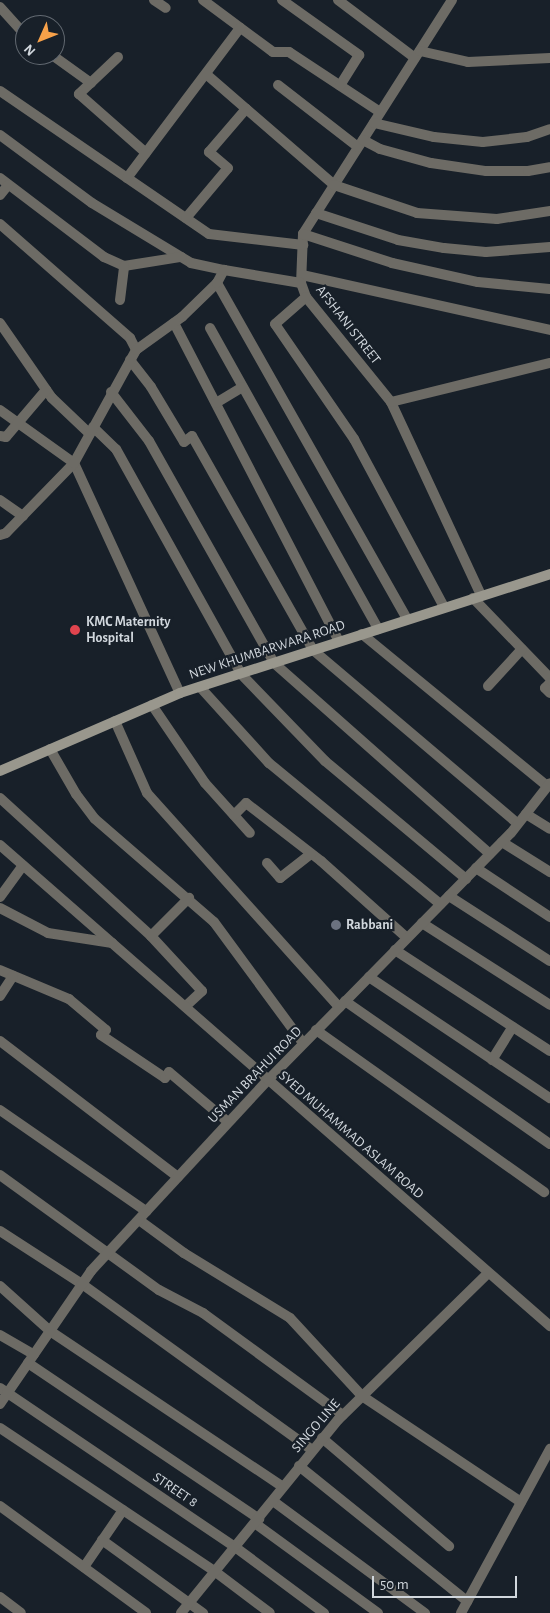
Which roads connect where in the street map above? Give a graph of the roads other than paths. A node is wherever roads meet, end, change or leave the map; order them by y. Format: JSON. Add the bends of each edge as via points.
{"nodes":[{"id":1,"x":154,"y":0,"type":"edge"},
{"id":2,"x":204,"y":0,"type":"edge"},
{"id":3,"x":282,"y":0,"type":"edge"},
{"id":4,"x":338,"y":0,"type":"edge"},
{"id":5,"x":449,"y":2,"type":"edge"},
{"id":6,"x":0,"y":7,"type":"edge"},
{"id":7,"x":166,"y":8,"type":"dead end"},
{"id":8,"x":15,"y":24,"type":"edge"},
{"id":9,"x":240,"y":28,"type":"junction"},
{"id":10,"x":417,"y":54,"type":"junction"},
{"id":11,"x":118,"y":57,"type":"dead end"},
{"id":12,"x":550,"y":58,"type":"edge"},
{"id":13,"x":65,"y":64,"type":"edge"},
{"id":14,"x":206,"y":74,"type":"junction"},
{"id":15,"x":91,"y":82,"type":"junction"},
{"id":16,"x":278,"y":85,"type":"dead end"},
{"id":17,"x":340,"y":86,"type":"junction"},
{"id":18,"x":0,"y":91,"type":"edge"},
{"id":19,"x":246,"y":109,"type":"junction"},
{"id":20,"x":380,"y":112,"type":"junction"},
{"id":21,"x":374,"y":123,"type":"junction"},
{"id":22,"x":550,"y":130,"type":"edge"},
{"id":23,"x":0,"y":135,"type":"edge"},
{"id":24,"x":361,"y":144,"type":"junction"},
{"id":25,"x":146,"y":153,"type":"junction"},
{"id":26,"x":550,"y":167,"type":"edge"},
{"id":27,"x":127,"y":178,"type":"junction"},
{"id":28,"x":4,"y":182,"type":"edge"},
{"id":29,"x":334,"y":185,"type":"junction"},
{"id":30,"x":0,"y":195,"type":"edge"},
{"id":31,"x":550,"y":211,"type":"edge"},
{"id":32,"x":316,"y":213,"type":"junction"},
{"id":33,"x":186,"y":218,"type":"junction"},
{"id":34,"x":0,"y":224,"type":"edge"},
{"id":35,"x":303,"y":234,"type":"junction"},
{"id":36,"x":303,"y":245,"type":"junction"},
{"id":37,"x":550,"y":247,"type":"edge"},
{"id":38,"x":181,"y":257,"type":"junction"},
{"id":39,"x":124,"y":266,"type":"junction"},
{"id":40,"x":224,"y":270,"type":"junction"},
{"id":41,"x":301,"y":279,"type":"junction"},
{"id":42,"x":217,"y":283,"type":"junction"},
{"id":43,"x":550,"y":290,"type":"edge"},
{"id":44,"x":306,"y":297,"type":"junction"},
{"id":45,"x":120,"y":300,"type":"dead end"},
{"id":46,"x":0,"y":323,"type":"edge"},
{"id":47,"x":174,"y":323,"type":"junction"},
{"id":48,"x":210,"y":328,"type":"dead end"},
{"id":49,"x":550,"y":330,"type":"edge"},
{"id":50,"x":136,"y":350,"type":"junction"},
{"id":51,"x":130,"y":360,"type":"junction"},
{"id":52,"x":550,"y":363,"type":"edge"},
{"id":53,"x":243,"y":387,"type":"junction"},
{"id":54,"x":46,"y":390,"type":"junction"},
{"id":55,"x":112,"y":392,"type":"junction"},
{"id":56,"x":391,"y":402,"type":"junction"},
{"id":57,"x":216,"y":403,"type":"junction"},
{"id":58,"x":0,"y":410,"type":"edge"},
{"id":59,"x":17,"y":424,"type":"junction"},
{"id":60,"x":91,"y":430,"type":"junction"},
{"id":61,"x":0,"y":436,"type":"edge"},
{"id":62,"x":74,"y":463,"type":"junction"},
{"id":63,"x":0,"y":500,"type":"edge"},
{"id":64,"x":23,"y":516,"type":"junction"},
{"id":65,"x":0,"y":536,"type":"edge"},
{"id":66,"x":549,"y":577,"type":"edge"},
{"id":67,"x":477,"y":596,"type":"junction"},
{"id":68,"x":444,"y":607,"type":"junction"},
{"id":69,"x":407,"y":619,"type":"junction"},
{"id":70,"x":378,"y":629,"type":"junction"},
{"id":71,"x":362,"y":634,"type":"junction"},
{"id":72,"x":339,"y":641,"type":"junction"},
{"id":73,"x":522,"y":649,"type":"junction"},
{"id":74,"x":312,"y":650,"type":"junction"},
{"id":75,"x":274,"y":663,"type":"junction"},
{"id":76,"x":240,"y":674,"type":"junction"},
{"id":77,"x":550,"y":678,"type":"edge"},
{"id":78,"x":550,"y":683,"type":"edge"},
{"id":79,"x":488,"y":686,"type":"dead end"},
{"id":80,"x":200,"y":687,"type":"junction"},
{"id":81,"x":550,"y":693,"type":"edge"},
{"id":82,"x":180,"y":694,"type":"junction"},
{"id":83,"x":152,"y":705,"type":"junction"},
{"id":84,"x":115,"y":721,"type":"junction"},
{"id":85,"x":50,"y":749,"type":"junction"},
{"id":86,"x":0,"y":771,"type":"edge"},
{"id":87,"x":549,"y":784,"type":"edge"},
{"id":88,"x":0,"y":798,"type":"edge"},
{"id":89,"x":526,"y":814,"type":"junction"},
{"id":90,"x":234,"y":815,"type":"junction"},
{"id":91,"x":518,"y":823,"type":"junction"},
{"id":92,"x":550,"y":829,"type":"edge"},
{"id":93,"x":250,"y":833,"type":"dead end"},
{"id":94,"x":502,"y":842,"type":"junction"},
{"id":95,"x":0,"y":845,"type":"edge"},
{"id":96,"x":311,"y":854,"type":"junction"},
{"id":97,"x":490,"y":854,"type":"junction"},
{"id":98,"x":267,"y":864,"type":"dead end"},
{"id":99,"x":23,"y":865,"type":"junction"},
{"id":100,"x":476,"y":868,"type":"junction"},
{"id":101,"x":550,"y":872,"type":"edge"},
{"id":102,"x":466,"y":879,"type":"junction"},
{"id":103,"x":449,"y":896,"type":"junction"},
{"id":104,"x":0,"y":897,"type":"edge"},
{"id":105,"x":188,"y":898,"type":"junction"},
{"id":106,"x":440,"y":904,"type":"junction"},
{"id":107,"x":0,"y":908,"type":"edge"},
{"id":108,"x":550,"y":917,"type":"edge"},
{"id":109,"x":422,"y":923,"type":"junction"},
{"id":110,"x":151,"y":936,"type":"junction"},
{"id":111,"x":407,"y":938,"type":"junction"},
{"id":112,"x":112,"y":943,"type":"junction"},
{"id":113,"x":395,"y":950,"type":"junction"},
{"id":114,"x":550,"y":960,"type":"edge"},
{"id":115,"x":0,"y":970,"type":"edge"},
{"id":116,"x":13,"y":976,"type":"junction"},
{"id":117,"x":369,"y":977,"type":"junction"},
{"id":118,"x":0,"y":996,"type":"edge"},
{"id":119,"x":342,"y":1004,"type":"junction"},
{"id":120,"x":550,"y":1005,"type":"edge"},
{"id":121,"x":185,"y":1007,"type":"junction"},
{"id":122,"x":513,"y":1027,"type":"junction"},
{"id":123,"x":316,"y":1030,"type":"junction"},
{"id":124,"x":0,"y":1041,"type":"edge"},
{"id":125,"x":304,"y":1043,"type":"junction"},
{"id":126,"x":550,"y":1051,"type":"edge"},
{"id":127,"x":492,"y":1060,"type":"junction"},
{"id":128,"x":268,"y":1080,"type":"junction"},
{"id":129,"x":550,"y":1098,"type":"edge"},
{"id":130,"x":0,"y":1110,"type":"edge"},
{"id":131,"x":228,"y":1122,"type":"junction"},
{"id":132,"x":550,"y":1144,"type":"edge"},
{"id":133,"x":0,"y":1175,"type":"edge"},
{"id":134,"x":178,"y":1177,"type":"junction"},
{"id":135,"x":544,"y":1192,"type":"dead end"},
{"id":136,"x":146,"y":1211,"type":"junction"},
{"id":137,"x":139,"y":1220,"type":"junction"},
{"id":138,"x":0,"y":1231,"type":"edge"},
{"id":139,"x":109,"y":1252,"type":"junction"},
{"id":140,"x":488,"y":1273,"type":"junction"},
{"id":141,"x":82,"y":1284,"type":"junction"},
{"id":142,"x":0,"y":1286,"type":"edge"},
{"id":143,"x":550,"y":1326,"type":"edge"},
{"id":144,"x":50,"y":1331,"type":"junction"},
{"id":145,"x":0,"y":1335,"type":"edge"},
{"id":146,"x":31,"y":1359,"type":"junction"},
{"id":147,"x":4,"y":1391,"type":"edge"},
{"id":148,"x":362,"y":1396,"type":"junction"},
{"id":149,"x":0,"y":1404,"type":"edge"},
{"id":150,"x":343,"y":1415,"type":"junction"},
{"id":151,"x":0,"y":1428,"type":"edge"},
{"id":152,"x":322,"y":1438,"type":"junction"},
{"id":153,"x":550,"y":1449,"type":"edge"},
{"id":154,"x":312,"y":1450,"type":"junction"},
{"id":155,"x":300,"y":1466,"type":"junction"},
{"id":156,"x":283,"y":1487,"type":"junction"},
{"id":157,"x":273,"y":1500,"type":"junction"},
{"id":158,"x":521,"y":1502,"type":"junction"},
{"id":159,"x":0,"y":1506,"type":"edge"},
{"id":160,"x":123,"y":1510,"type":"junction"},
{"id":161,"x":258,"y":1521,"type":"junction"},
{"id":162,"x":102,"y":1540,"type":"junction"},
{"id":163,"x":449,"y":1546,"type":"dead end"},
{"id":164,"x":235,"y":1547,"type":"junction"},
{"id":165,"x":84,"y":1567,"type":"junction"},
{"id":166,"x":213,"y":1570,"type":"junction"},
{"id":167,"x":0,"y":1597,"type":"edge"},
{"id":168,"x":467,"y":1601,"type":"junction"},
{"id":169,"x":189,"y":1603,"type":"junction"},
{"id":170,"x":21,"y":1613,"type":"edge"},
{"id":171,"x":146,"y":1613,"type":"edge"},
{"id":172,"x":181,"y":1613,"type":"edge"},
{"id":173,"x":203,"y":1613,"type":"edge"},
{"id":174,"x":270,"y":1613,"type":"edge"},
{"id":175,"x":324,"y":1613,"type":"edge"},
{"id":176,"x":378,"y":1613,"type":"edge"},
{"id":177,"x":425,"y":1613,"type":"edge"},
{"id":178,"x":460,"y":1613,"type":"edge"}],
"edges":[{"from":1,"to":7,"type":"street"},
{"from":2,"to":9,"type":"street"},
{"from":3,"to":17,"type":"street","via":[[359,55]]},
{"from":4,"to":10,"type":"street"},
{"from":5,"to":10,"type":"street"},
{"from":6,"to":8,"type":"street"},
{"from":9,"to":14,"type":"street"},
{"from":9,"to":17,"type":"street","via":[[273,52],[289,52]]},
{"from":10,"to":12,"type":"street","via":[[468,62]]},
{"from":10,"to":20,"type":"street"},
{"from":11,"to":15,"type":"street"},
{"from":13,"to":15,"type":"street"},
{"from":14,"to":19,"type":"street"},
{"from":14,"to":25,"type":"street"},
{"from":15,"to":25,"type":"street","via":[[79,94]]},
{"from":16,"to":24,"type":"street"},
{"from":17,"to":20,"type":"street"},
{"from":18,"to":27,"type":"street"},
{"from":19,"to":29,"type":"street"},
{"from":19,"to":33,"type":"street","via":[[209,152],[228,168]]},
{"from":20,"to":21,"type":"street"},
{"from":21,"to":22,"type":"street","via":[[434,137],[483,142],[527,137]]},
{"from":21,"to":24,"type":"street"},
{"from":23,"to":38,"type":"street","via":[[92,203]]},
{"from":24,"to":26,"type":"street","via":[[431,164],[486,171],[528,171]]},
{"from":24,"to":29,"type":"street"},
{"from":25,"to":27,"type":"street"},
{"from":27,"to":33,"type":"street"},
{"from":28,"to":30,"type":"street"},
{"from":28,"to":39,"type":"street","via":[[104,257]]},
{"from":29,"to":31,"type":"street","via":[[417,213],[497,219]]},
{"from":29,"to":32,"type":"street"},
{"from":32,"to":35,"type":"street"},
{"from":32,"to":37,"type":"street","via":[[398,240],[444,248],[486,252]]},
{"from":33,"to":36,"type":"street","via":[[209,234]]},
{"from":34,"to":50,"type":"street","via":[[130,338]]},
{"from":35,"to":36,"type":"street","name":"AFSHANI STREET"},
{"from":35,"to":43,"type":"street","via":[[392,263],[478,282]]},
{"from":36,"to":41,"type":"street","name":"AFSHANI STREET"},
{"from":38,"to":39,"type":"street"},
{"from":38,"to":40,"type":"street","via":[[191,263]]},
{"from":39,"to":45,"type":"street"},
{"from":40,"to":41,"type":"street"},
{"from":40,"to":42,"type":"street"},
{"from":41,"to":44,"type":"street","name":"AFSHANI STREET"},
{"from":41,"to":49,"type":"street"},
{"from":42,"to":47,"type":"street"},
{"from":42,"to":69,"type":"street"},
{"from":44,"to":56,"type":"street","name":"AFSHANI STREET"},
{"from":44,"to":68,"type":"street","via":[[275,324],[354,439]]},
{"from":46,"to":54,"type":"street"},
{"from":47,"to":50,"type":"street"},
{"from":47,"to":57,"type":"street"},
{"from":48,"to":53,"type":"street"},
{"from":50,"to":51,"type":"street"},
{"from":51,"to":55,"type":"street"},
{"from":51,"to":74,"type":"street","via":[[184,442],[192,436]]},
{"from":52,"to":56,"type":"street"},
{"from":53,"to":57,"type":"street"},
{"from":53,"to":70,"type":"street"},
{"from":54,"to":59,"type":"street"},
{"from":54,"to":60,"type":"street"},
{"from":55,"to":60,"type":"street"},
{"from":55,"to":75,"type":"street","via":[[149,441]]},
{"from":56,"to":67,"type":"street","name":"AFSHANI STREET"},
{"from":57,"to":72,"type":"street"},
{"from":58,"to":59,"type":"street"},
{"from":59,"to":61,"type":"street","via":[[6,438]]},
{"from":59,"to":62,"type":"street"},
{"from":60,"to":62,"type":"street"},
{"from":60,"to":76,"type":"street","via":[[116,449]]},
{"from":62,"to":64,"type":"street"},
{"from":62,"to":82,"type":"street"},
{"from":63,"to":64,"type":"street"},
{"from":64,"to":65,"type":"street"},
{"from":66,"to":67,"type":"main road","name":"NEW KHUMBARWARA ROAD"},
{"from":67,"to":68,"type":"main road","name":"NEW KHUMBARWARA ROAD"},
{"from":67,"to":73,"type":"street","name":"AFSHANI STREET"},
{"from":68,"to":69,"type":"main road","name":"NEW KHUMBARWARA ROAD"},
{"from":69,"to":70,"type":"main road","name":"NEW KHUMBARWARA ROAD"},
{"from":70,"to":71,"type":"main road","name":"NEW KHUMBARWARA ROAD"},
{"from":71,"to":72,"type":"main road","name":"NEW KHUMBARWARA ROAD"},
{"from":71,"to":87,"type":"street"},
{"from":72,"to":74,"type":"main road","name":"NEW KHUMBARWARA ROAD"},
{"from":73,"to":77,"type":"street","name":"AFSHANI STREET"},
{"from":73,"to":79,"type":"street"},
{"from":74,"to":75,"type":"main road","name":"NEW KHUMBARWARA ROAD"},
{"from":74,"to":91,"type":"street"},
{"from":75,"to":76,"type":"main road","name":"NEW KHUMBARWARA ROAD"},
{"from":75,"to":97,"type":"street"},
{"from":76,"to":80,"type":"main road","name":"NEW KHUMBARWARA ROAD"},
{"from":76,"to":102,"type":"street","via":[[326,761]]},
{"from":78,"to":81,"type":"street","via":[[545,688]]},
{"from":80,"to":82,"type":"main road","name":"NEW KHUMBARWARA ROAD"},
{"from":80,"to":106,"type":"street","via":[[269,763]]},
{"from":82,"to":83,"type":"main road","name":"NEW KHUMBARWARA ROAD"},
{"from":83,"to":84,"type":"main road","name":"NEW KHUMBARWARA ROAD"},
{"from":83,"to":90,"type":"street","via":[[190,762]]},
{"from":84,"to":85,"type":"main road","name":"NEW KHUMBARWARA ROAD"},
{"from":84,"to":119,"type":"street","via":[[147,793]]},
{"from":85,"to":86,"type":"main road","name":"NEW KHUMBARWARA ROAD"},
{"from":85,"to":105,"type":"street","via":[[76,794],[96,819]]},
{"from":87,"to":89,"type":"street","name":"USMAN BRAHUI ROAD"},
{"from":88,"to":110,"type":"street"},
{"from":89,"to":91,"type":"street","name":"USMAN BRAHUI ROAD"},
{"from":89,"to":92,"type":"street"},
{"from":90,"to":93,"type":"street"},
{"from":90,"to":96,"type":"street","via":[[246,803]]},
{"from":91,"to":94,"type":"street","name":"USMAN BRAHUI ROAD"},
{"from":94,"to":97,"type":"street","name":"USMAN BRAHUI ROAD"},
{"from":94,"to":101,"type":"street"},
{"from":95,"to":99,"type":"street","name":"SYED MUHAMMAD ASLAM ROAD"},
{"from":96,"to":98,"type":"street","via":[[280,878]]},
{"from":96,"to":111,"type":"street"},
{"from":97,"to":100,"type":"street","name":"USMAN BRAHUI ROAD"},
{"from":99,"to":104,"type":"street"},
{"from":99,"to":112,"type":"street","name":"SYED MUHAMMAD ASLAM ROAD"},
{"from":100,"to":102,"type":"street","name":"USMAN BRAHUI ROAD"},
{"from":100,"to":108,"type":"street"},
{"from":102,"to":103,"type":"street","name":"USMAN BRAHUI ROAD"},
{"from":103,"to":106,"type":"street","name":"USMAN BRAHUI ROAD"},
{"from":103,"to":114,"type":"street"},
{"from":105,"to":110,"type":"street"},
{"from":105,"to":125,"type":"street","via":[[214,922]]},
{"from":106,"to":109,"type":"street","name":"USMAN BRAHUI ROAD"},
{"from":107,"to":112,"type":"street","via":[[48,933]]},
{"from":109,"to":111,"type":"street","name":"USMAN BRAHUI ROAD"},
{"from":109,"to":120,"type":"street"},
{"from":110,"to":121,"type":"street","via":[[202,991]]},
{"from":111,"to":113,"type":"street","name":"USMAN BRAHUI ROAD"},
{"from":112,"to":121,"type":"street","name":"SYED MUHAMMAD ASLAM ROAD"},
{"from":113,"to":117,"type":"street","name":"USMAN BRAHUI ROAD"},
{"from":113,"to":122,"type":"street"},
{"from":115,"to":116,"type":"street"},
{"from":116,"to":118,"type":"street"},
{"from":116,"to":131,"type":"street","via":[[69,999],[106,1030],[101,1035],[165,1078],[169,1072]]},
{"from":117,"to":119,"type":"street","name":"USMAN BRAHUI ROAD"},
{"from":117,"to":127,"type":"street"},
{"from":119,"to":123,"type":"street","name":"USMAN BRAHUI ROAD"},
{"from":119,"to":132,"type":"street"},
{"from":121,"to":128,"type":"street","name":"SYED MUHAMMAD ASLAM ROAD"},
{"from":122,"to":126,"type":"street"},
{"from":122,"to":127,"type":"street"},
{"from":123,"to":125,"type":"street","name":"USMAN BRAHUI ROAD"},
{"from":123,"to":135,"type":"street"},
{"from":124,"to":134,"type":"street"},
{"from":125,"to":128,"type":"street","name":"USMAN BRAHUI ROAD"},
{"from":127,"to":129,"type":"street"},
{"from":128,"to":131,"type":"street","name":"USMAN BRAHUI ROAD"},
{"from":128,"to":140,"type":"street","name":"SYED MUHAMMAD ASLAM ROAD"},
{"from":130,"to":136,"type":"street"},
{"from":131,"to":134,"type":"street","name":"USMAN BRAHUI ROAD"},
{"from":133,"to":139,"type":"street"},
{"from":134,"to":136,"type":"street","name":"USMAN BRAHUI ROAD"},
{"from":136,"to":137,"type":"street","name":"USMAN BRAHUI ROAD"},
{"from":137,"to":139,"type":"street","name":"USMAN BRAHUI ROAD"},
{"from":137,"to":148,"type":"street","via":[[184,1253],[290,1318]]},
{"from":138,"to":141,"type":"street"},
{"from":139,"to":141,"type":"street","name":"USMAN BRAHUI ROAD"},
{"from":139,"to":150,"type":"street","via":[[159,1290],[203,1313]]},
{"from":140,"to":143,"type":"street","name":"SYED MUHAMMAD ASLAM ROAD"},
{"from":140,"to":148,"type":"street","name":"SINGO LINE"},
{"from":141,"to":144,"type":"street","name":"USMAN BRAHUI ROAD"},
{"from":141,"to":154,"type":"street"},
{"from":142,"to":144,"type":"street"},
{"from":144,"to":146,"type":"street","name":"USMAN BRAHUI ROAD"},
{"from":144,"to":156,"type":"street"},
{"from":145,"to":146,"type":"street"},
{"from":146,"to":147,"type":"street","name":"USMAN BRAHUI ROAD"},
{"from":146,"to":161,"type":"street"},
{"from":147,"to":149,"type":"street","name":"USMAN BRAHUI ROAD"},
{"from":147,"to":164,"type":"street","name":"STREET 8"},
{"from":148,"to":150,"type":"street","name":"SINGO LINE"},
{"from":148,"to":158,"type":"street"},
{"from":150,"to":152,"type":"street","name":"SINGO LINE"},
{"from":151,"to":160,"type":"street"},
{"from":152,"to":154,"type":"street","name":"SINGO LINE"},
{"from":152,"to":163,"type":"street"},
{"from":153,"to":158,"type":"street"},
{"from":154,"to":155,"type":"street","name":"SINGO LINE"},
{"from":155,"to":156,"type":"street","name":"SINGO LINE"},
{"from":155,"to":168,"type":"street"},
{"from":156,"to":157,"type":"street","name":"SINGO LINE"},
{"from":157,"to":161,"type":"street","name":"SINGO LINE"},
{"from":157,"to":177,"type":"street"},
{"from":158,"to":168,"type":"street"},
{"from":159,"to":165,"type":"street"},
{"from":160,"to":162,"type":"street"},
{"from":160,"to":166,"type":"street"},
{"from":161,"to":164,"type":"street","name":"SINGO LINE"},
{"from":161,"to":176,"type":"street"},
{"from":162,"to":165,"type":"street"},
{"from":162,"to":169,"type":"street"},
{"from":164,"to":166,"type":"street","name":"SINGO LINE"},
{"from":164,"to":175,"type":"street","name":"STREET 8"},
{"from":165,"to":171,"type":"street"},
{"from":166,"to":169,"type":"street","name":"SINGO LINE"},
{"from":166,"to":174,"type":"street"},
{"from":167,"to":170,"type":"street"},
{"from":168,"to":178,"type":"street"},
{"from":169,"to":172,"type":"street","name":"SINGO LINE"},
{"from":169,"to":173,"type":"street"}]}
